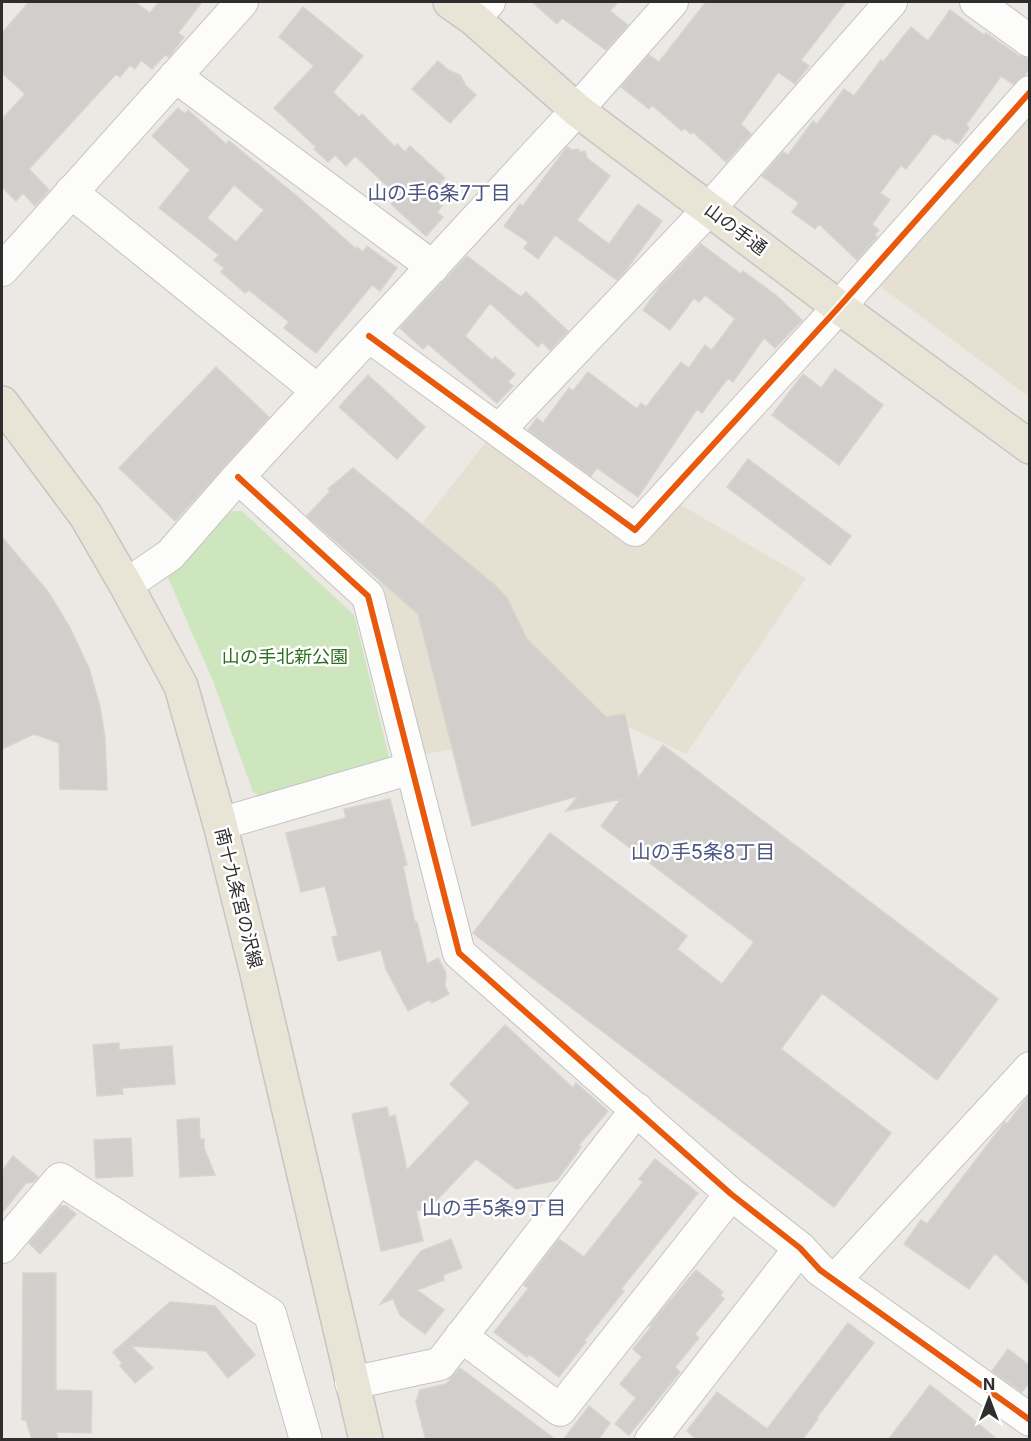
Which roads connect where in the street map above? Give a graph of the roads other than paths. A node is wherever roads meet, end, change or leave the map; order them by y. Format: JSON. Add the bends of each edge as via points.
{"nodes":[{"id":1,"x":242,"y":2,"type":"edge"},
{"id":2,"x":672,"y":2,"type":"edge"},
{"id":3,"x":891,"y":2,"type":"edge"},
{"id":4,"x":976,"y":2,"type":"edge"},
{"id":5,"x":471,"y":7,"type":"edge"},
{"id":6,"x":1029,"y":41,"type":"edge"},
{"id":7,"x":175,"y":76,"type":"junction"},
{"id":8,"x":1029,"y":92,"type":"edge"},
{"id":9,"x":578,"y":110,"type":"junction"},
{"id":10,"x":71,"y":192,"type":"junction"},
{"id":11,"x":709,"y":209,"type":"junction"},
{"id":12,"x":433,"y":267,"type":"junction"},
{"id":13,"x":2,"y":270,"type":"edge"},
{"id":14,"x":839,"y":307,"type":"junction"},
{"id":15,"x":369,"y":336,"type":"junction"},
{"id":16,"x":318,"y":391,"type":"junction"},
{"id":17,"x":2,"y":403,"type":"edge"},
{"id":18,"x":499,"y":430,"type":"junction"},
{"id":19,"x":1029,"y":447,"type":"edge"},
{"id":20,"x":238,"y":477,"type":"junction"},
{"id":21,"x":126,"y":585,"type":"junction"},
{"id":22,"x":412,"y":768,"type":"junction"},
{"id":23,"x":220,"y":824,"type":"junction"},
{"id":24,"x":1029,"y":1068,"type":"edge"},
{"id":25,"x":637,"y":1110,"type":"junction"},
{"id":26,"x":731,"y":1194,"type":"junction"},
{"id":27,"x":2,"y":1247,"type":"edge"},
{"id":28,"x":800,"y":1248,"type":"junction"},
{"id":29,"x":835,"y":1280,"type":"junction"},
{"id":30,"x":461,"y":1336,"type":"junction"},
{"id":31,"x":351,"y":1383,"type":"junction"},
{"id":32,"x":1028,"y":1417,"type":"edge"},
{"id":33,"x":306,"y":1440,"type":"edge"},
{"id":34,"x":366,"y":1440,"type":"edge"},
{"id":35,"x":651,"y":1440,"type":"edge"}],
"edges":[{"from":1,"to":7,"type":"street"},
{"from":2,"to":9,"type":"street"},
{"from":3,"to":11,"type":"street"},
{"from":4,"to":6,"type":"street"},
{"from":5,"to":9,"type":"main road","name":"山の手通"},
{"from":7,"to":10,"type":"street"},
{"from":7,"to":12,"type":"street"},
{"from":8,"to":14,"type":"street"},
{"from":9,"to":11,"type":"main road","name":"山の手通"},
{"from":9,"to":12,"type":"street"},
{"from":10,"to":13,"type":"street"},
{"from":10,"to":16,"type":"street"},
{"from":11,"to":14,"type":"main road","name":"山の手通"},
{"from":11,"to":18,"type":"street"},
{"from":12,"to":15,"type":"street"},
{"from":14,"to":18,"type":"street","via":[[635,530]]},
{"from":14,"to":19,"type":"main road","name":"山の手通"},
{"from":15,"to":16,"type":"street"},
{"from":15,"to":18,"type":"street"},
{"from":16,"to":20,"type":"street"},
{"from":17,"to":21,"type":"main road","name":"南十九条宮の沢線","via":[[86,516]]},
{"from":20,"to":21,"type":"street","via":[[170,555]]},
{"from":20,"to":22,"type":"street","via":[[368,596]]},
{"from":21,"to":23,"type":"main road","name":"南十九条宮の沢線","via":[[181,686]]},
{"from":22,"to":23,"type":"street"},
{"from":22,"to":25,"type":"street","via":[[459,953]]},
{"from":23,"to":31,"type":"main road","name":"南十九条宮の沢線"},
{"from":24,"to":29,"type":"street"},
{"from":25,"to":26,"type":"street"},
{"from":25,"to":30,"type":"street"},
{"from":26,"to":28,"type":"street"},
{"from":26,"to":30,"type":"street","via":[[560,1410]]},
{"from":27,"to":33,"type":"street","via":[[60,1179],[270,1314]]},
{"from":28,"to":29,"type":"street"},
{"from":28,"to":35,"type":"street"},
{"from":29,"to":32,"type":"street"},
{"from":30,"to":31,"type":"street","via":[[440,1364]]},
{"from":31,"to":34,"type":"main road","name":"南十九条宮の沢線"}]}
